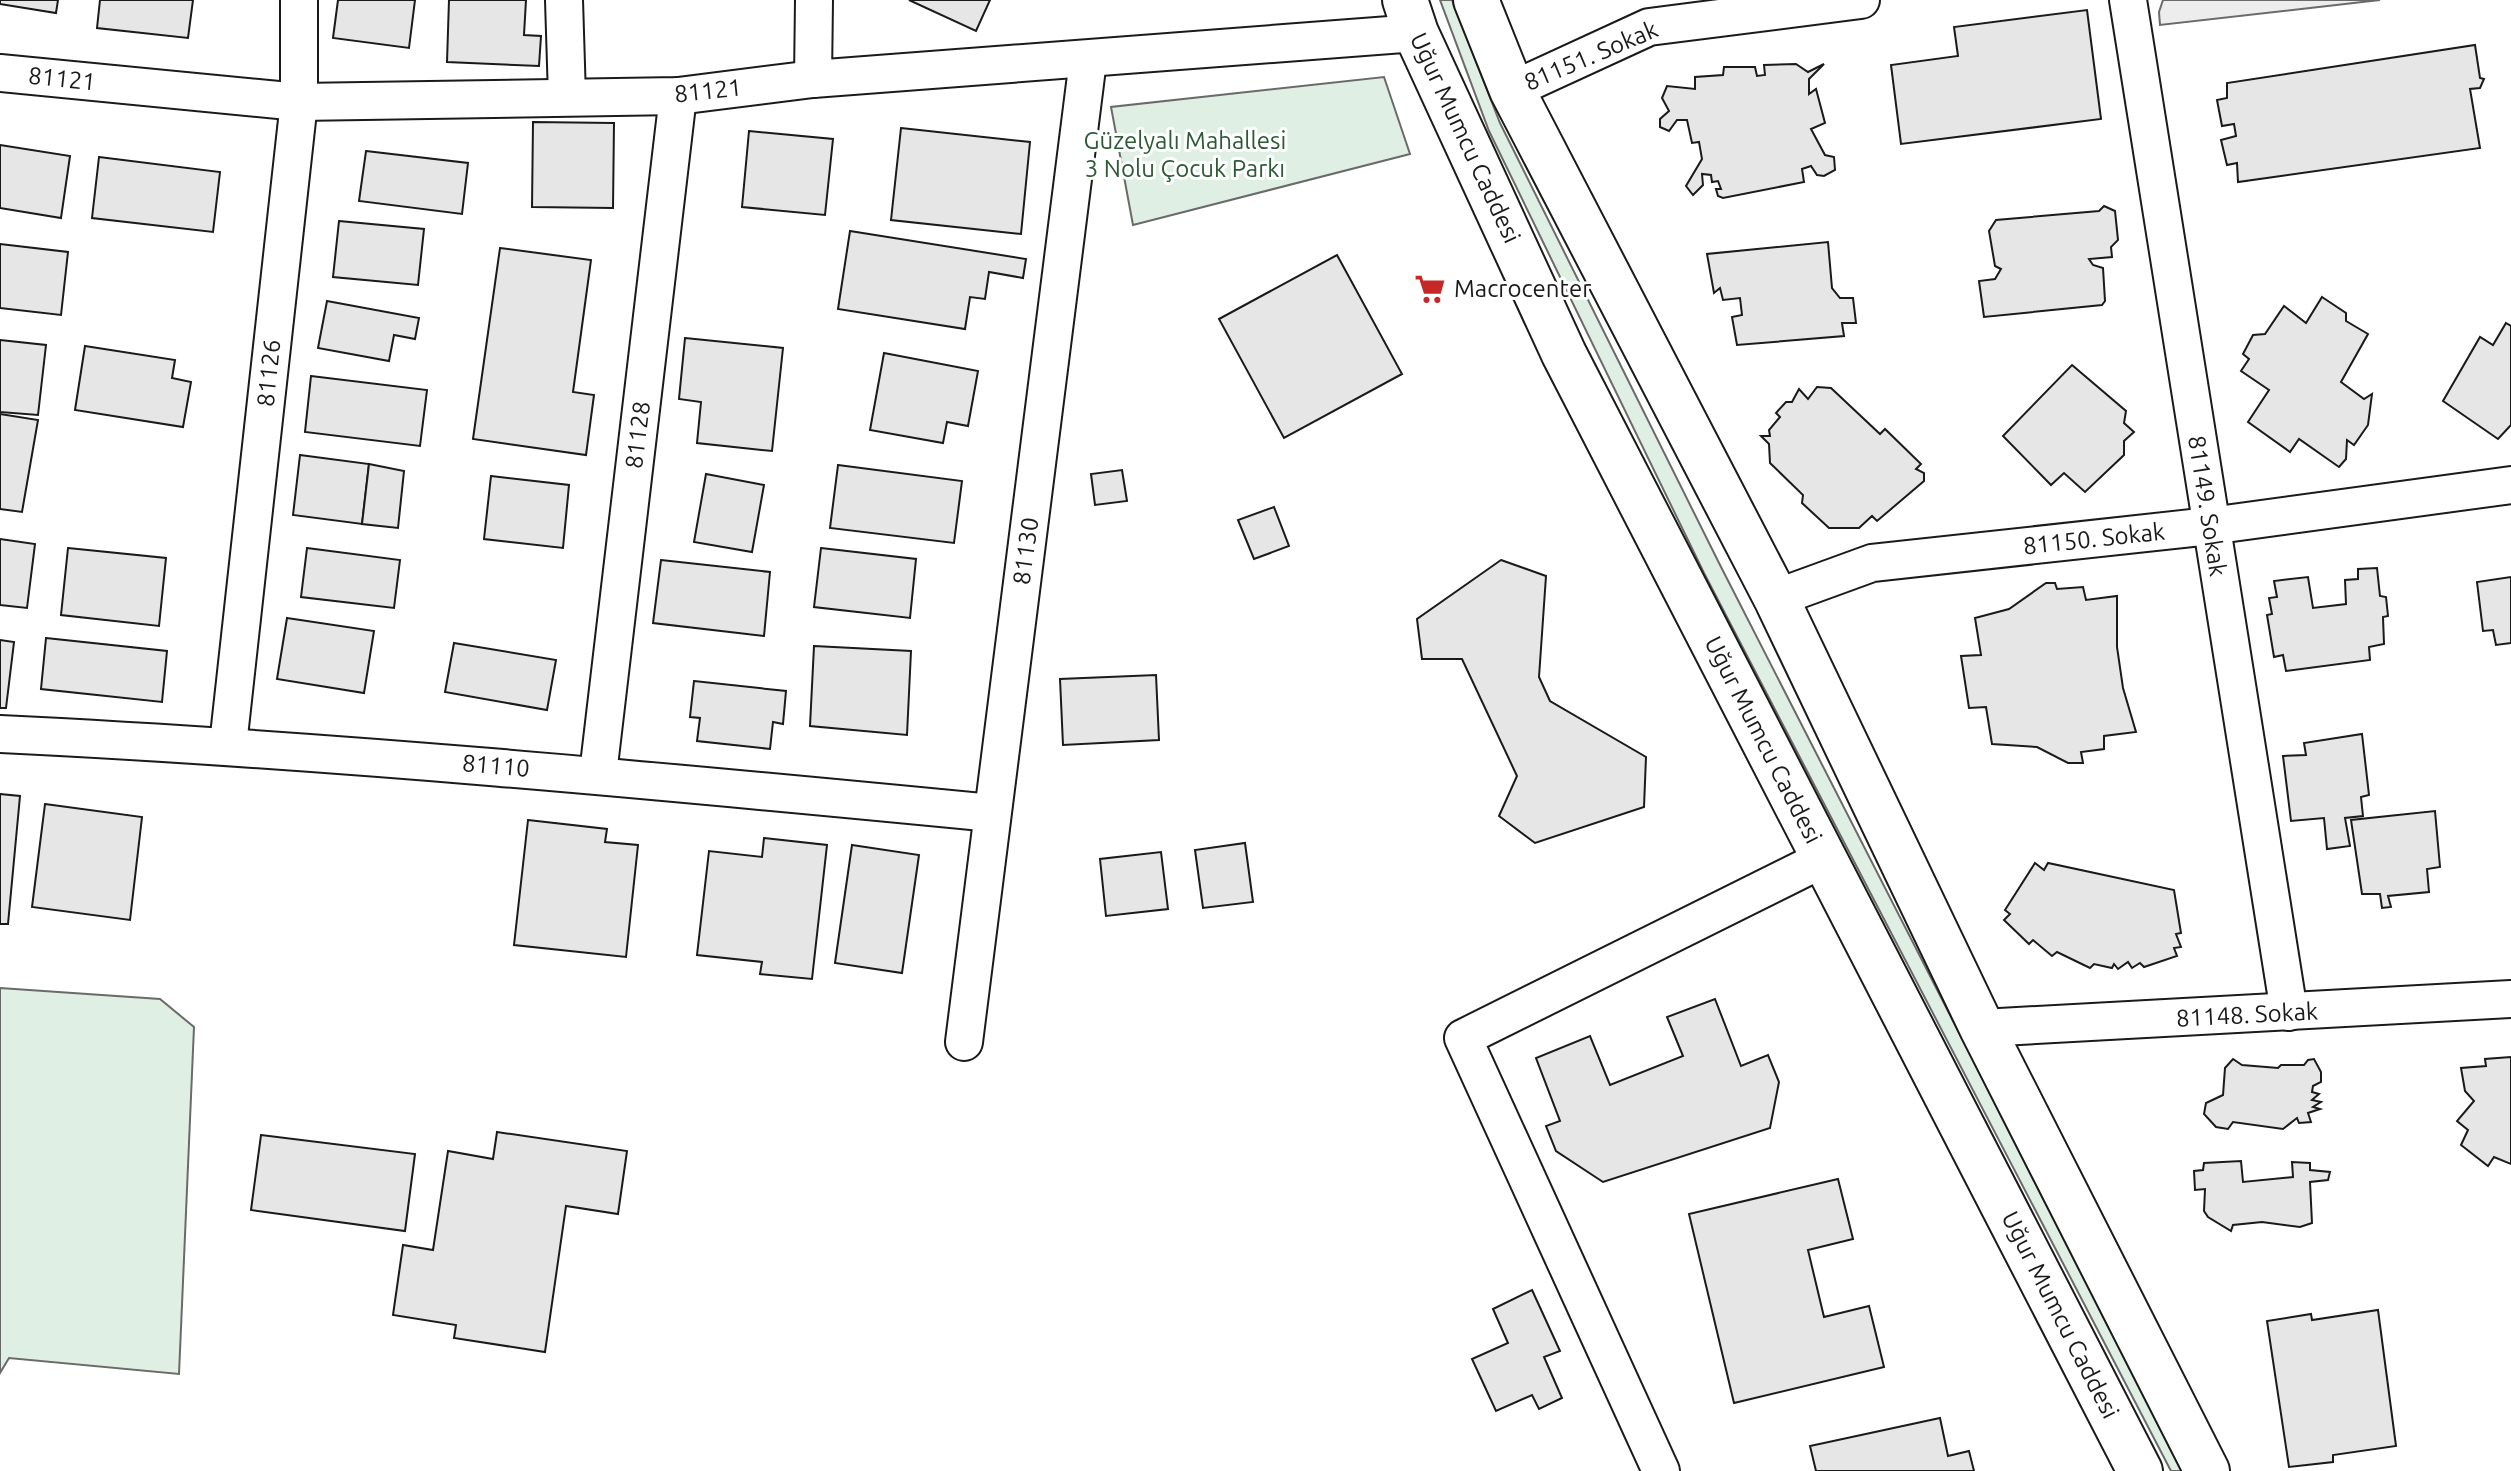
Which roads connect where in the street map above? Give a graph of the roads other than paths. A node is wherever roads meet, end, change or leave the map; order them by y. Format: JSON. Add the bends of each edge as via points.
{"nodes":[{"id":1,"x":299,"y":0,"type":"edge"},
{"id":2,"x":564,"y":0,"type":"edge"},
{"id":3,"x":814,"y":0,"type":"edge"},
{"id":4,"x":1476,"y":0,"type":"edge"},
{"id":5,"x":1861,"y":0,"type":"edge"},
{"id":6,"x":2128,"y":0,"type":"edge"},
{"id":7,"x":1410,"y":16,"type":"edge"},
{"id":8,"x":1088,"y":60,"type":"junction"},
{"id":9,"x":0,"y":73,"type":"edge"},
{"id":10,"x":813,"y":79,"type":"junction"},
{"id":11,"x":1512,"y":90,"type":"junction"},
{"id":12,"x":678,"y":96,"type":"junction"},
{"id":13,"x":567,"y":97,"type":"junction"},
{"id":14,"x":299,"y":102,"type":"junction"},
{"id":15,"x":2511,"y":485,"type":"edge"},
{"id":16,"x":2210,"y":526,"type":"junction"},
{"id":17,"x":1776,"y":598,"type":"junction"},
{"id":18,"x":0,"y":734,"type":"edge"},
{"id":19,"x":228,"y":745,"type":"junction"},
{"id":20,"x":598,"y":774,"type":"junction"},
{"id":21,"x":992,"y":813,"type":"junction"},
{"id":22,"x":1825,"y":858,"type":"junction"},
{"id":23,"x":2511,"y":999,"type":"edge"},
{"id":24,"x":2289,"y":1012,"type":"junction"},
{"id":25,"x":1982,"y":1028,"type":"junction"},
{"id":26,"x":964,"y":1042,"type":"dead end"},
{"id":27,"x":1661,"y":1471,"type":"edge"},
{"id":28,"x":2140,"y":1471,"type":"edge"},
{"id":29,"x":2207,"y":1471,"type":"edge"}],
"edges":[{"from":1,"to":14,"type":"street","name":"81126"},
{"from":2,"to":13,"type":"street"},
{"from":3,"to":10,"type":"street"},
{"from":4,"to":11,"type":"street"},
{"from":5,"to":11,"type":"street","name":"81151. Sokak","via":[[1649,27]]},
{"from":6,"to":16,"type":"street","name":"81149. Sokak"},
{"from":7,"to":8,"type":"street","name":"81121"},
{"from":7,"to":22,"type":"street","name":"Uğur Mumcu Caddesi","via":[[1564,354]]},
{"from":8,"to":10,"type":"street","name":"81121"},
{"from":8,"to":21,"type":"street","name":"81130"},
{"from":9,"to":14,"type":"street","name":"81121"},
{"from":10,"to":12,"type":"street","name":"81121"},
{"from":11,"to":17,"type":"street"},
{"from":12,"to":13,"type":"street","name":"81121"},
{"from":12,"to":20,"type":"street","name":"81128"},
{"from":13,"to":14,"type":"street","name":"81121"},
{"from":14,"to":19,"type":"street","name":"81126"},
{"from":15,"to":16,"type":"street","name":"81150. Sokak"},
{"from":16,"to":17,"type":"street","name":"81150. Sokak","via":[[1872,563]]},
{"from":16,"to":24,"type":"street","name":"81149. Sokak"},
{"from":17,"to":25,"type":"street"},
{"from":18,"to":19,"type":"street","name":"81110"},
{"from":19,"to":20,"type":"street","name":"81110"},
{"from":20,"to":21,"type":"street","name":"81110"},
{"from":21,"to":26,"type":"street","name":"81130"},
{"from":22,"to":27,"type":"street","via":[[1463,1038]]},
{"from":22,"to":28,"type":"street","name":"Uğur Mumcu Caddesi"},
{"from":23,"to":24,"type":"street","name":"81148. Sokak"},
{"from":24,"to":25,"type":"street","name":"81148. Sokak"},
{"from":25,"to":29,"type":"street"}]}
